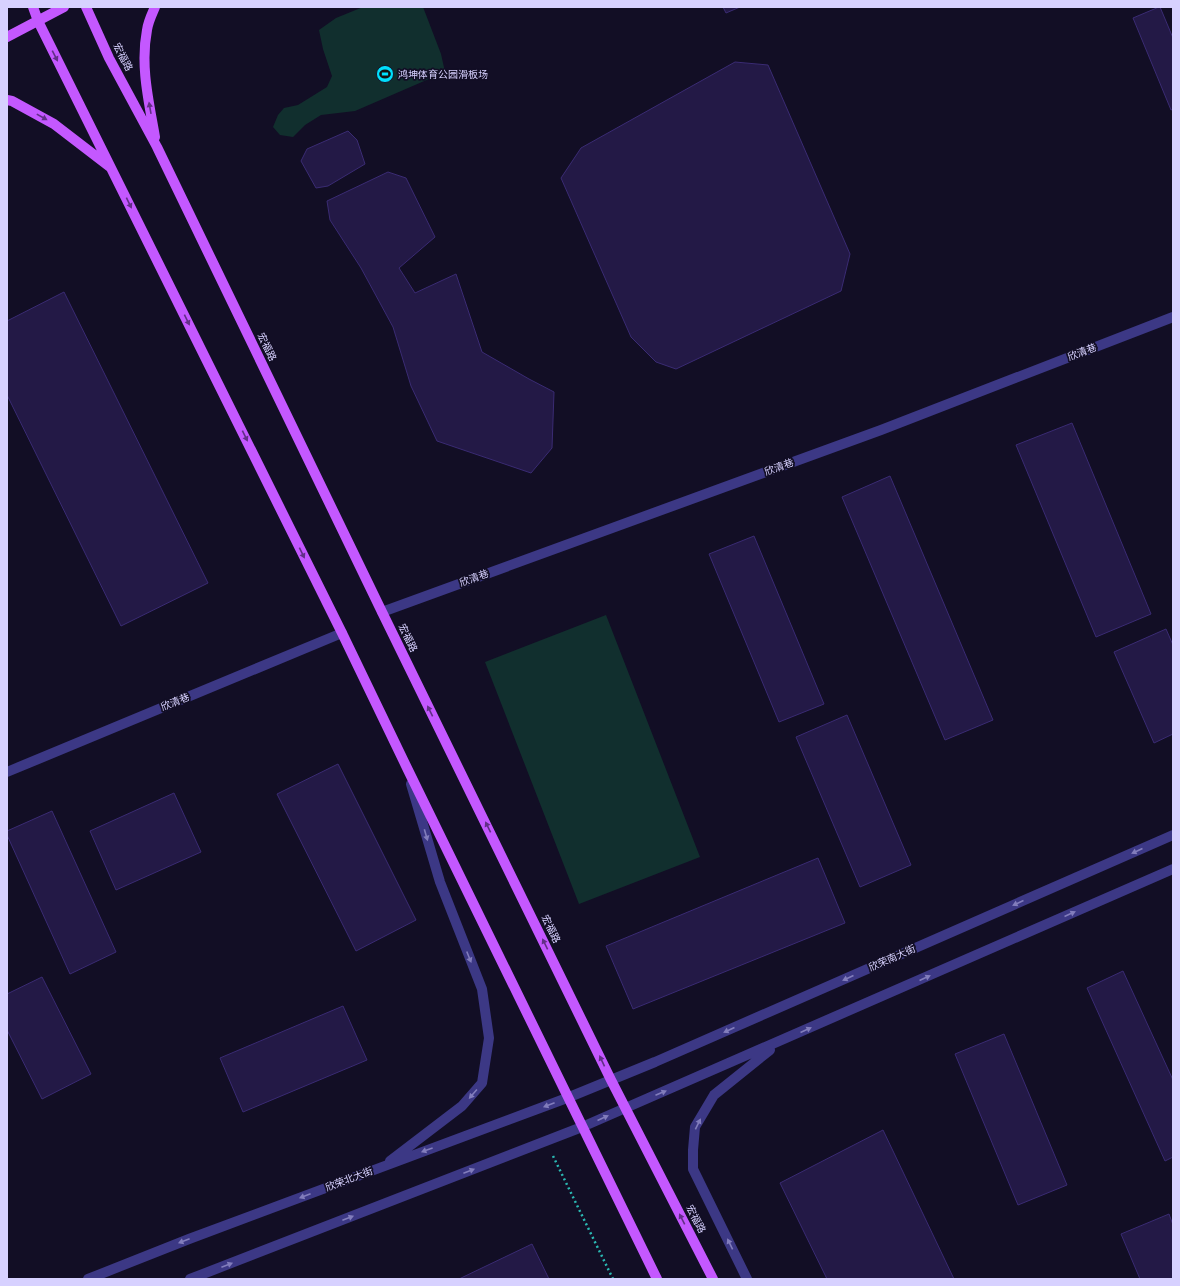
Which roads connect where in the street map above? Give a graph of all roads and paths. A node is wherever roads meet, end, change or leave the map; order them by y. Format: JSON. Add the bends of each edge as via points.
{"nodes":[{"id":1,"x":33,"y":7,"type":"edge"},
{"id":2,"x":64,"y":7,"type":"edge"},
{"id":3,"x":86,"y":7,"type":"edge"},
{"id":4,"x":155,"y":7,"type":"edge"},
{"id":5,"x":38,"y":21,"type":"junction"},
{"id":6,"x":7,"y":37,"type":"edge"},
{"id":7,"x":7,"y":100,"type":"edge"},
{"id":8,"x":157,"y":147,"type":"junction"},
{"id":9,"x":112,"y":168,"type":"junction"},
{"id":10,"x":1173,"y":317,"type":"edge"},
{"id":11,"x":382,"y":612,"type":"junction"},
{"id":12,"x":342,"y":633,"type":"junction"},
{"id":13,"x":408,"y":770,"type":"junction"},
{"id":14,"x":7,"y":772,"type":"edge"},
{"id":15,"x":1173,"y":835,"type":"edge"},
{"id":16,"x":1173,"y":869,"type":"edge"},
{"id":17,"x":780,"y":1042,"type":"junction"},
{"id":18,"x":611,"y":1080,"type":"junction"},
{"id":19,"x":567,"y":1098,"type":"junction"},
{"id":20,"x":625,"y":1108,"type":"junction"},
{"id":21,"x":582,"y":1127,"type":"junction"},
{"id":22,"x":545,"y":1142,"type":"junction"},
{"id":23,"x":381,"y":1168,"type":"junction"},
{"id":24,"x":88,"y":1279,"type":"edge"},
{"id":25,"x":190,"y":1279,"type":"edge"},
{"id":26,"x":613,"y":1279,"type":"edge"},
{"id":27,"x":657,"y":1279,"type":"edge"},
{"id":28,"x":713,"y":1279,"type":"edge"},
{"id":29,"x":747,"y":1279,"type":"edge"}],
"edges":[{"from":1,"to":5,"type":"main road"},
{"from":2,"to":5,"type":"main road"},
{"from":3,"to":8,"type":"main road","name":"宏福路","via":[[109,58]]},
{"from":8,"to":4,"type":"main road","one_way":true,"via":[[145,80],[145,41]]},
{"from":5,"to":6,"type":"main road"},
{"from":5,"to":9,"type":"main road","one_way":true},
{"from":7,"to":9,"type":"main road","one_way":true,"via":[[54,124]]},
{"from":8,"to":11,"type":"main road","name":"宏福路"},
{"from":9,"to":12,"type":"main road","one_way":true},
{"from":10,"to":11,"type":"street","name":"欣清巷","via":[[881,430]]},
{"from":18,"to":11,"type":"main road","name":"宏福路","one_way":true},
{"from":12,"to":13,"type":"main road"},
{"from":12,"to":14,"type":"street","name":"欣清巷"},
{"from":13,"to":19,"type":"main road"},
{"from":13,"to":23,"type":"street","one_way":true,"via":[[440,882],[482,989],[490,1038],[482,1083],[462,1106]]},
{"from":15,"to":18,"type":"street","name":"欣荣南大街","one_way":true},
{"from":17,"to":16,"type":"street","one_way":true},
{"from":20,"to":17,"type":"street","one_way":true},
{"from":29,"to":17,"type":"street","one_way":true,"via":[[693,1169],[695,1127],[714,1095]]},
{"from":18,"to":19,"type":"street","name":"欣荣北大街"},
{"from":18,"to":20,"type":"main road","name":"宏福路"},
{"from":19,"to":21,"type":"main road"},
{"from":19,"to":23,"type":"street","name":"欣荣北大街","one_way":true},
{"from":21,"to":20,"type":"street","one_way":true},
{"from":28,"to":20,"type":"main road","name":"宏福路","one_way":true},
{"from":21,"to":22,"type":"street"},
{"from":21,"to":27,"type":"main road"},
{"from":25,"to":22,"type":"street","one_way":true},
{"from":22,"to":26,"type":"path"},
{"from":23,"to":24,"type":"street","name":"欣荣北大街","one_way":true}]}
